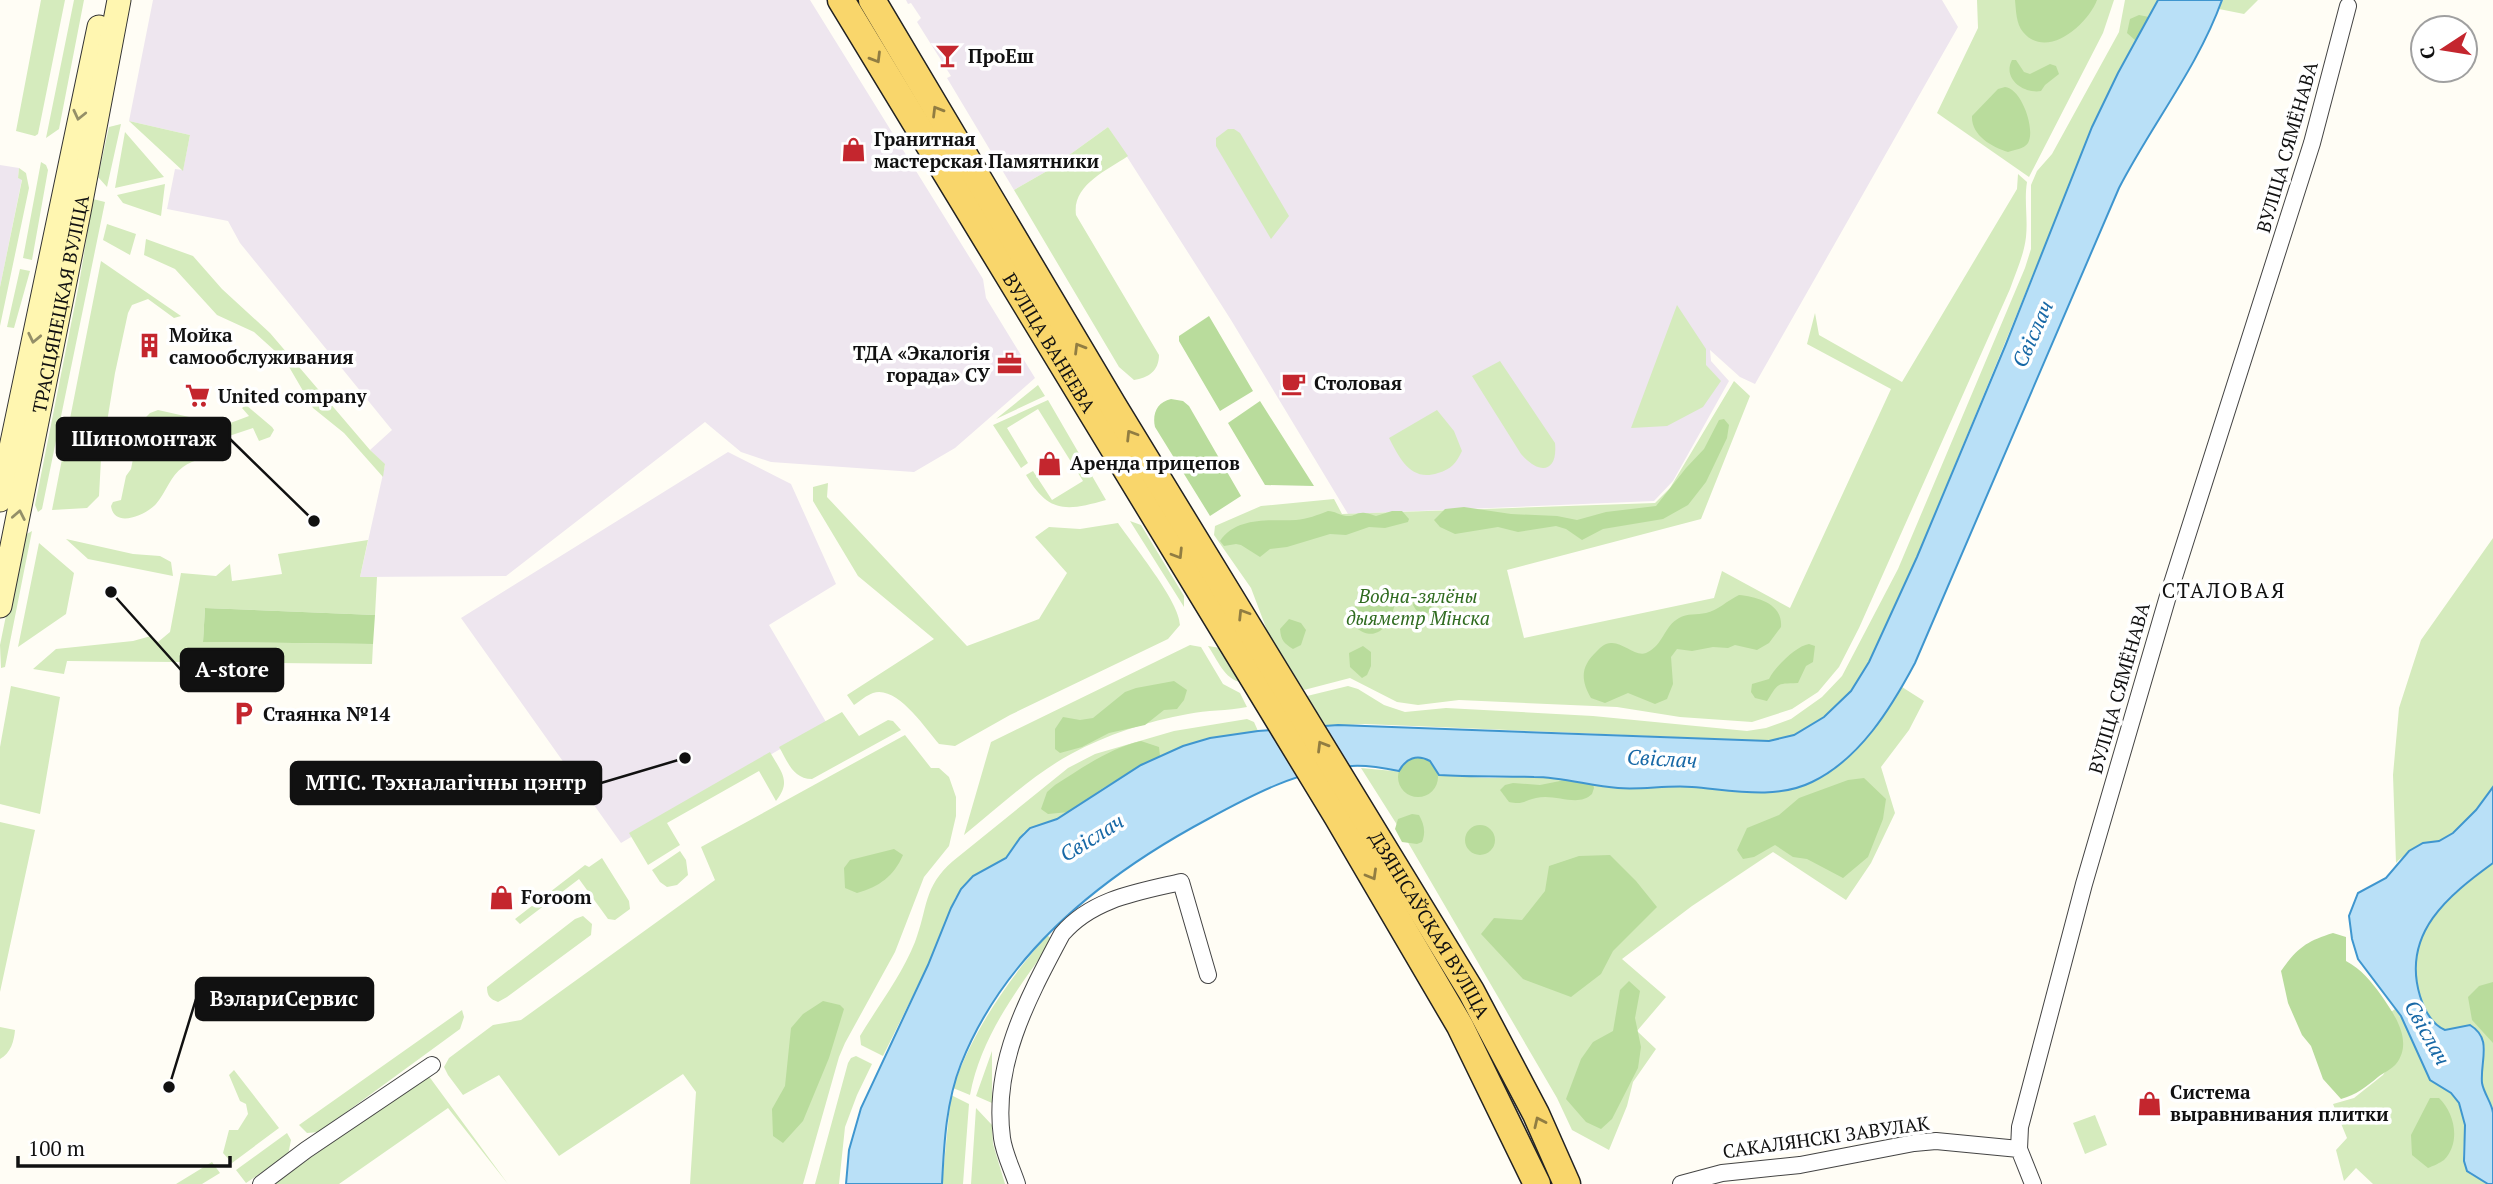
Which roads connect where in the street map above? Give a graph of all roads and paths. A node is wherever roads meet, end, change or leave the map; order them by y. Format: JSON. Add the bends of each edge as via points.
{"nodes":[{"id":1,"x":105,"y":0,"type":"edge"},
{"id":2,"x":119,"y":0,"type":"edge"},
{"id":3,"x":841,"y":0,"type":"edge"},
{"id":4,"x":872,"y":0,"type":"edge"},
{"id":5,"x":2348,"y":6,"type":"dead end"},
{"id":6,"x":79,"y":158,"type":"junction"},
{"id":7,"x":1104,"y":412,"type":"junction"},
{"id":8,"x":0,"y":499,"type":"edge"},
{"id":9,"x":0,"y":606,"type":"edge"},
{"id":10,"x":1268,"y":679,"type":"joint"},
{"id":11,"x":1348,"y":810,"type":"junction"},
{"id":12,"x":1208,"y":975,"type":"dead end"},
{"id":13,"x":432,"y":1065,"type":"dead end"},
{"id":14,"x":2019,"y":1149,"type":"junction"},
{"id":15,"x":2028,"y":1183,"type":"edge"},
{"id":16,"x":261,"y":1184,"type":"edge"},
{"id":17,"x":1017,"y":1184,"type":"edge"},
{"id":18,"x":1537,"y":1184,"type":"edge"},
{"id":19,"x":1567,"y":1184,"type":"edge"},
{"id":20,"x":1681,"y":1184,"type":"edge"}],
"edges":[{"from":1,"to":6,"type":"main road","name":"ТРАСЦЯНЕЦКАЯ ВУЛІЦА","one_way":true},
{"from":2,"to":6,"type":"main road","name":"ТРАСЦЯНЕЦКАЯ ВУЛІЦА"},
{"from":3,"to":7,"type":"main road","name":"ВУЛІЦА ВАНЕЕВА","one_way":true},
{"from":7,"to":4,"type":"main road","name":"ВУЛІЦА ВАНЕЕВА","one_way":true},
{"from":5,"to":14,"type":"street","name":"ВУЛІЦА СЯМЁНАВА","via":[[2312,143],[2168,596],[2084,884],[2020,1126]]},
{"from":6,"to":8,"type":"main road","name":"ТРАСЦЯНЕЦКАЯ ВУЛІЦА","one_way":true},
{"from":9,"to":6,"type":"main road","name":"ТРАСЦЯНЕЦКАЯ ВУЛІЦА","one_way":true},
{"from":7,"to":10,"type":"main road","name":"ВУЛІЦА ВАНЕЕВА"},
{"from":10,"to":11,"type":"main road","name":"ДЗЯНІСАЎСКАЯ ВУЛІЦА"},
{"from":11,"to":18,"type":"main road","name":"ДЗЯНІСАЎСКАЯ ВУЛІЦА","one_way":true},
{"from":19,"to":11,"type":"main road","name":"ДЗЯНІСАЎСКАЯ ВУЛІЦА","one_way":true,"via":[[1471,991]]},
{"from":12,"to":17,"type":"street","via":[[1181,882],[1118,897],[1069,926],[1016,1025],[1004,1072],[1002,1140]]},
{"from":13,"to":16,"type":"street"},
{"from":14,"to":15,"type":"street","name":"ВУЛІЦА СЯМЁНАВА"},
{"from":14,"to":20,"type":"street","name":"САКАЛЯНСКІ ЗАВУЛАК","via":[[1964,1142],[1914,1143],[1800,1165],[1722,1173]]}]}
